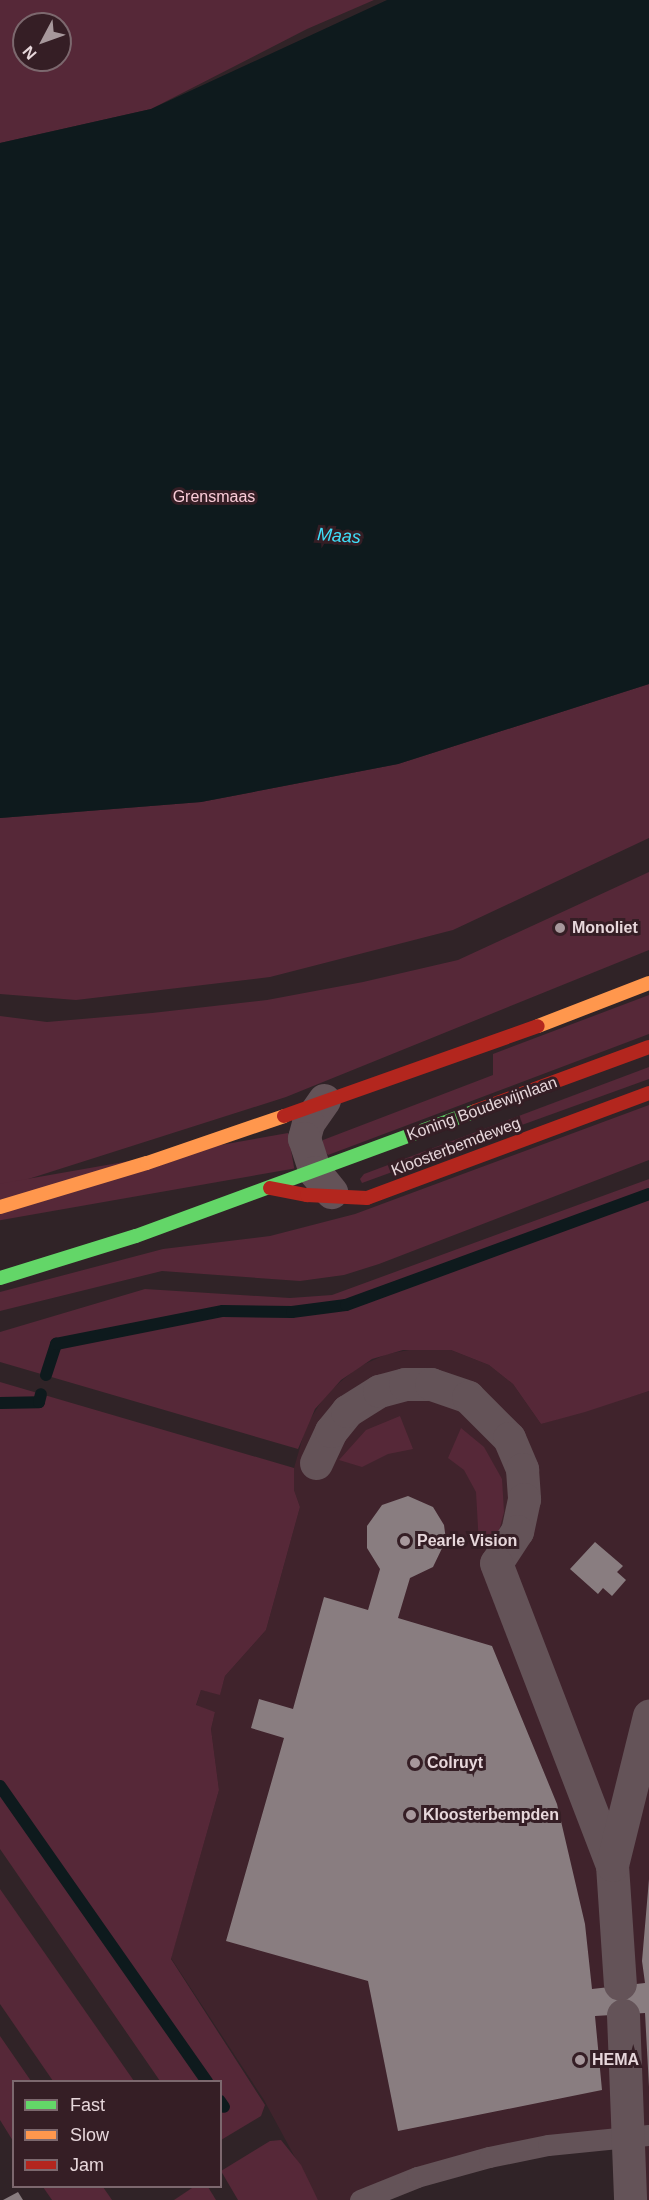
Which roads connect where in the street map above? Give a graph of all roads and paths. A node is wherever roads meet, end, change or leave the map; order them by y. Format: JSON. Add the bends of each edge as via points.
{"nodes":[{"id":1,"x":649,"y":983,"type":"edge"},
{"id":2,"x":649,"y":1047,"type":"edge"},
{"id":3,"x":649,"y":1094,"type":"edge"},
{"id":4,"x":324,"y":1100,"type":"junction"},
{"id":5,"x":315,"y":1172,"type":"junction"},
{"id":6,"x":270,"y":1188,"type":"junction"},
{"id":7,"x":341,"y":1198,"type":"junction"},
{"id":8,"x":0,"y":1207,"type":"edge"},
{"id":9,"x":0,"y":1278,"type":"edge"},
{"id":10,"x":316,"y":1463,"type":"dead end"},
{"id":11,"x":649,"y":1716,"type":"edge"},
{"id":12,"x":612,"y":1865,"type":"junction"},
{"id":13,"x":639,"y":2135,"type":"edge"},
{"id":14,"x":360,"y":2200,"type":"edge"},
{"id":15,"x":630,"y":2200,"type":"edge"}],
"edges":[{"from":1,"to":4,"type":"main road","via":[[487,1046]]},
{"from":2,"to":5,"type":"main road","name":"Koning Boudewijnlaan"},
{"from":3,"to":7,"type":"main road","name":"Kloosterbemdeweg","via":[[367,1198]]},
{"from":4,"to":5,"type":"street","via":[[308,1123],[304,1138]]},
{"from":4,"to":8,"type":"main road","via":[[147,1163]]},
{"from":5,"to":6,"type":"main road","name":"Koning Boudewijnlaan"},
{"from":5,"to":7,"type":"street"},
{"from":6,"to":7,"type":"main road","name":"Kloosterbemdeweg"},
{"from":6,"to":9,"type":"main road","name":"Koning Boudewijnlaan","via":[[136,1236]]},
{"from":10,"to":12,"type":"street","via":[[331,1431],[347,1411],[379,1391],[405,1384],[431,1384],[455,1390],[479,1404],[505,1432],[522,1469],[524,1499],[517,1531],[496,1563]]},
{"from":11,"to":12,"type":"street"},
{"from":12,"to":13,"type":"street","via":[[621,2000]]},
{"from":13,"to":14,"type":"lane","via":[[489,2157],[417,2177]]},
{"from":13,"to":15,"type":"street"}]}
